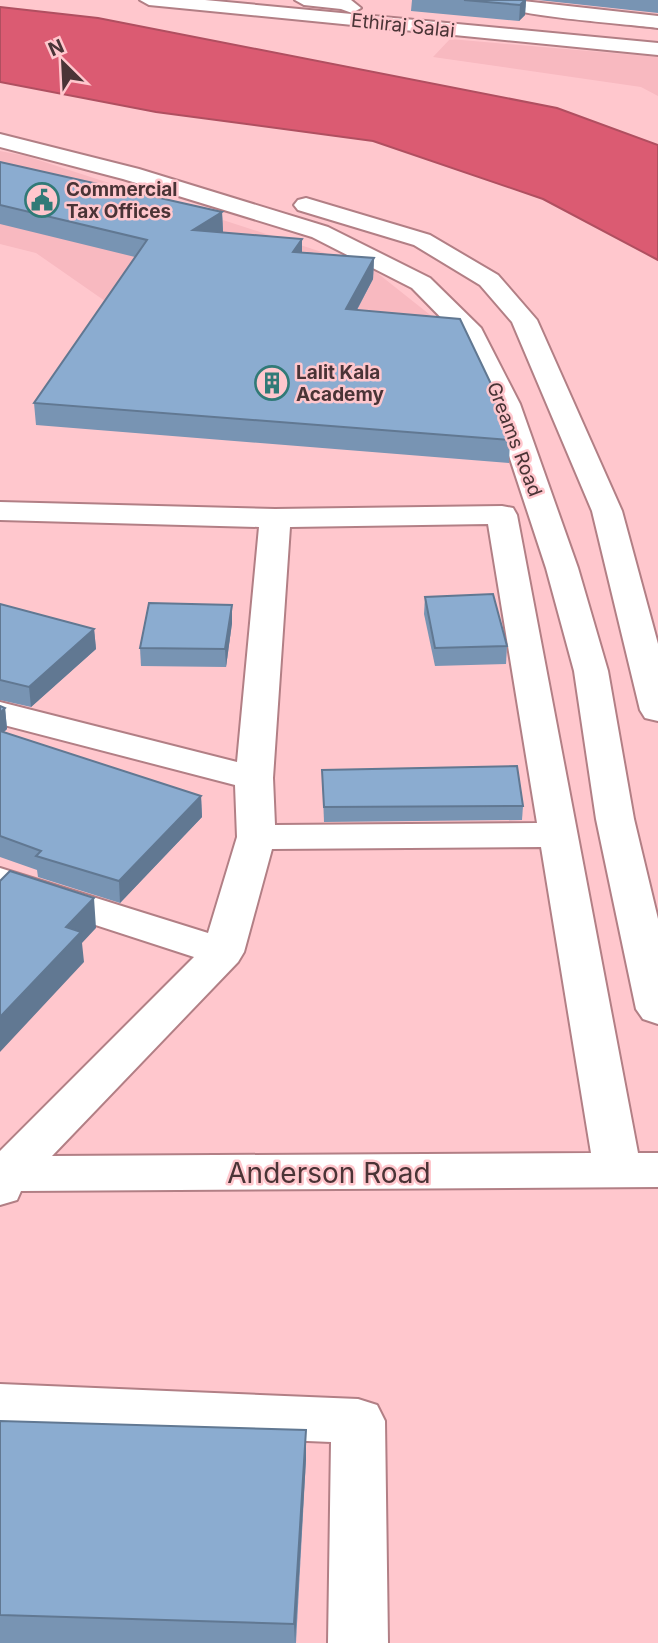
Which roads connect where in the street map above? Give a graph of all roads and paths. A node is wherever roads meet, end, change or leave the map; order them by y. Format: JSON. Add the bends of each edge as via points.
{"nodes":[{"id":1,"x":149,"y":0,"type":"edge"},
{"id":2,"x":304,"y":0,"type":"edge"},
{"id":3,"x":495,"y":0,"type":"edge"},
{"id":4,"x":176,"y":1,"type":"edge"},
{"id":5,"x":562,"y":5,"type":"edge"},
{"id":6,"x":352,"y":9,"type":"edge"},
{"id":7,"x":658,"y":22,"type":"edge"},
{"id":8,"x":658,"y":49,"type":"edge"},
{"id":9,"x":0,"y":124,"type":"edge"},
{"id":10,"x":0,"y":140,"type":"edge"},
{"id":11,"x":0,"y":510,"type":"edge"},
{"id":12,"x":275,"y":518,"type":"junction"},
{"id":13,"x":658,"y":710,"type":"edge"},
{"id":14,"x":0,"y":713,"type":"edge"},
{"id":15,"x":254,"y":778,"type":"junction"},
{"id":16,"x":558,"y":835,"type":"junction"},
{"id":17,"x":256,"y":837,"type":"junction"},
{"id":18,"x":0,"y":881,"type":"edge"},
{"id":19,"x":223,"y":952,"type":"junction"},
{"id":20,"x":658,"y":1009,"type":"edge"},
{"id":21,"x":638,"y":1171,"type":"edge"},
{"id":22,"x":2,"y":1179,"type":"edge"},
{"id":23,"x":0,"y":1406,"type":"edge"},
{"id":24,"x":358,"y":1643,"type":"edge"}],
"edges":[{"from":1,"to":4,"type":"main road","name":"Ethiraj Salai"},
{"from":2,"to":6,"type":"main road","via":[[345,4]]},
{"from":3,"to":5,"type":"main road","via":[[515,6]]},
{"from":4,"to":6,"type":"main road","name":"Ethiraj Salai"},
{"from":5,"to":7,"type":"main road"},
{"from":6,"to":8,"type":"main road","name":"Ethiraj Salai"},
{"from":9,"to":13,"type":"main road","via":[[138,154],[422,240],[489,280],[524,320],[607,511]]},
{"from":10,"to":20,"type":"main road","name":"Greams Road","via":[[41,148],[320,232],[422,284],[471,334],[506,404],[562,568],[591,671],[615,819]]},
{"from":11,"to":12,"type":"main road"},
{"from":12,"to":15,"type":"main road"},
{"from":12,"to":16,"type":"main road","via":[[502,514]]},
{"from":14,"to":15,"type":"main road"},
{"from":15,"to":17,"type":"main road"},
{"from":16,"to":17,"type":"main road"},
{"from":16,"to":21,"type":"main road"},
{"from":17,"to":19,"type":"main road"},
{"from":18,"to":19,"type":"main road"},
{"from":19,"to":22,"type":"main road"},
{"from":21,"to":22,"type":"main road","name":"Anderson Road"},
{"from":23,"to":24,"type":"main road","via":[[358,1421]]}]}
